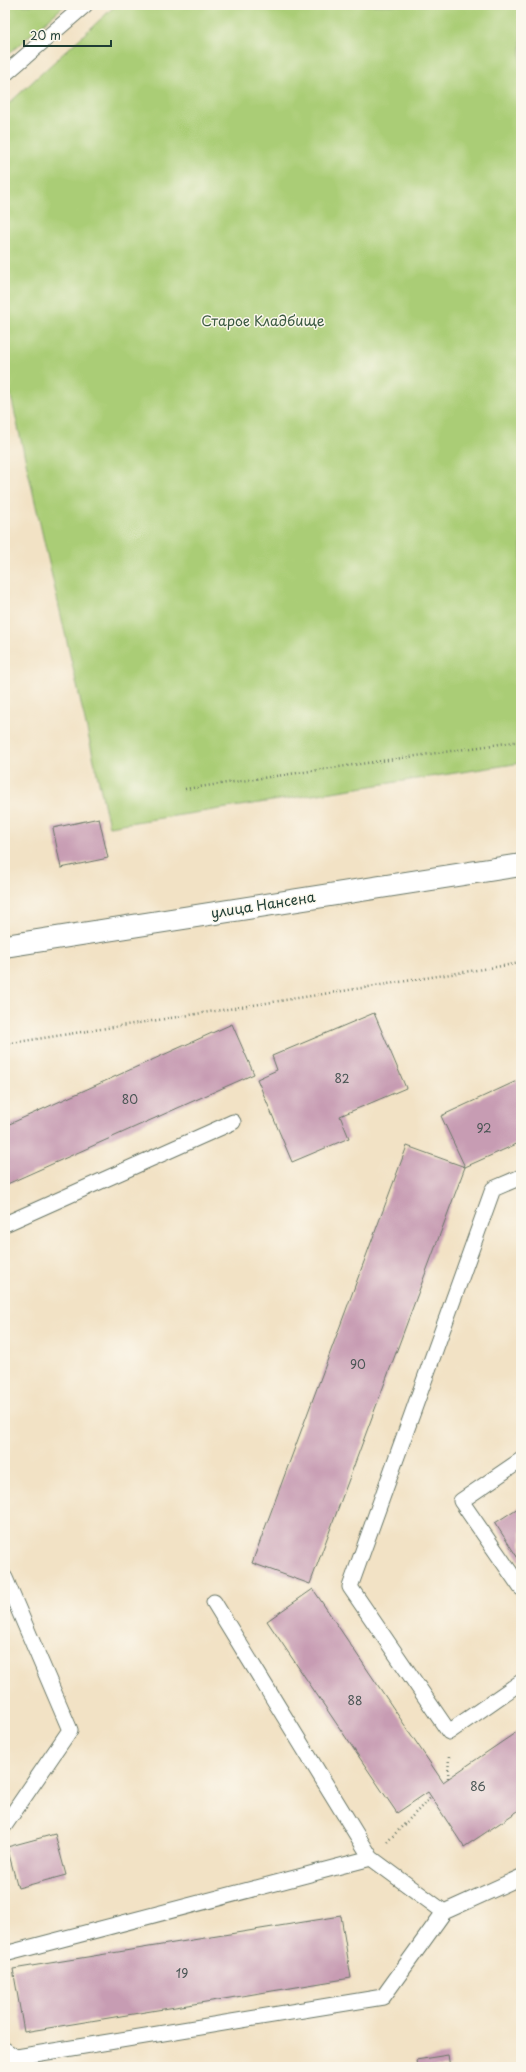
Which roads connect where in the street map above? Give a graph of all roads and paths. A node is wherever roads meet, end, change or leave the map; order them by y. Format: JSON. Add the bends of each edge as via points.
{"nodes":[{"id":1,"x":86,"y":5,"type":"edge"},
{"id":2,"x":5,"y":74,"type":"edge"},
{"id":3,"x":521,"y":741,"type":"edge"},
{"id":4,"x":185,"y":790,"type":"dead end"},
{"id":5,"x":521,"y":865,"type":"edge"},
{"id":6,"x":5,"y":946,"type":"edge"},
{"id":7,"x":521,"y":963,"type":"edge"},
{"id":8,"x":5,"y":1044,"type":"edge"},
{"id":9,"x":233,"y":1122,"type":"dead end"},
{"id":10,"x":521,"y":1177,"type":"edge"},
{"id":11,"x":5,"y":1224,"type":"edge"},
{"id":12,"x":521,"y":1460,"type":"edge"},
{"id":13,"x":5,"y":1578,"type":"edge"},
{"id":14,"x":521,"y":1588,"type":"edge"},
{"id":15,"x":214,"y":1602,"type":"dead end"},
{"id":16,"x":521,"y":1682,"type":"edge"},
{"id":17,"x":431,"y":1797,"type":"dead end"},
{"id":18,"x":5,"y":1825,"type":"edge"},
{"id":19,"x":371,"y":1858,"type":"junction"},
{"id":20,"x":521,"y":1877,"type":"edge"},
{"id":21,"x":444,"y":1912,"type":"junction"},
{"id":22,"x":5,"y":1954,"type":"edge"},
{"id":23,"x":11,"y":2053,"type":"edge"},
{"id":24,"x":30,"y":2067,"type":"edge"}],
"edges":[{"from":1,"to":2,"type":"lane"},
{"from":3,"to":4,"type":"path"},
{"from":5,"to":6,"type":"street","name":"улица Нансена"},
{"from":7,"to":8,"type":"path"},
{"from":9,"to":11,"type":"lane"},
{"from":10,"to":16,"type":"lane","via":[[493,1189],[350,1587],[449,1732]]},
{"from":12,"to":14,"type":"lane","via":[[461,1501]]},
{"from":13,"to":18,"type":"lane","via":[[70,1730]]},
{"from":15,"to":19,"type":"lane"},
{"from":17,"to":19,"type":"path"},
{"from":19,"to":21,"type":"lane"},
{"from":19,"to":22,"type":"lane"},
{"from":20,"to":21,"type":"lane"},
{"from":21,"to":23,"type":"lane","via":[[383,1997]]},
{"from":23,"to":24,"type":"lane"}]}
